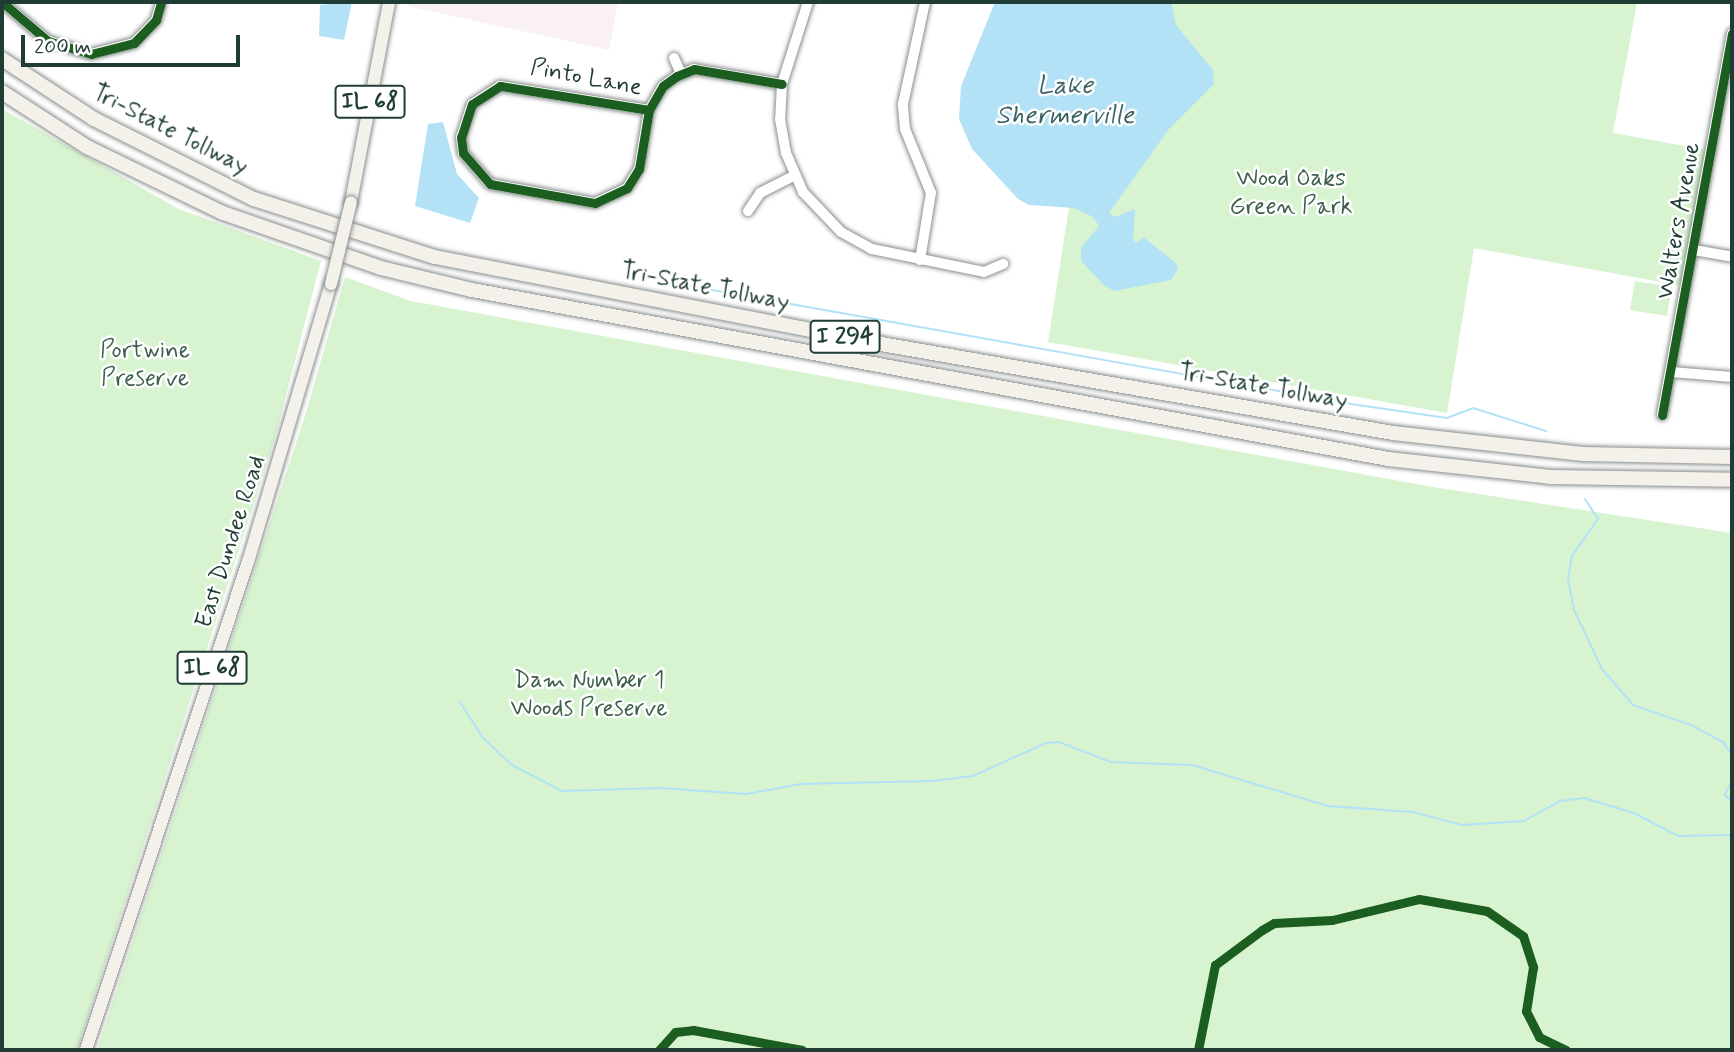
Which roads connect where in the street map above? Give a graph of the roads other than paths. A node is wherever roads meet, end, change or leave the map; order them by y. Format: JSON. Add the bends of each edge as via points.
{"nodes":[{"id":1,"x":2,"y":2,"type":"edge"},
{"id":2,"x":161,"y":2,"type":"edge"},
{"id":3,"x":389,"y":2,"type":"edge"},
{"id":4,"x":808,"y":2,"type":"edge"},
{"id":5,"x":925,"y":2,"type":"edge"},
{"id":6,"x":1732,"y":33,"type":"edge"},
{"id":7,"x":2,"y":58,"type":"edge"},
{"id":8,"x":674,"y":58,"type":"dead end"},
{"id":9,"x":681,"y":75,"type":"junction"},
{"id":10,"x":782,"y":84,"type":"junction"},
{"id":11,"x":1728,"y":87,"type":"edge"},
{"id":12,"x":2,"y":92,"type":"edge"},
{"id":13,"x":649,"y":110,"type":"junction"},
{"id":14,"x":794,"y":176,"type":"junction"},
{"id":15,"x":748,"y":211,"type":"dead end"},
{"id":16,"x":1693,"y":250,"type":"junction"},
{"id":17,"x":1732,"y":257,"type":"edge"},
{"id":18,"x":920,"y":260,"type":"junction"},
{"id":19,"x":1003,"y":264,"type":"dead end"},
{"id":20,"x":1672,"y":372,"type":"junction"},
{"id":21,"x":1732,"y":377,"type":"edge"},
{"id":22,"x":1662,"y":415,"type":"dead end"},
{"id":23,"x":1732,"y":457,"type":"edge"},
{"id":24,"x":1732,"y":480,"type":"edge"},
{"id":25,"x":86,"y":1050,"type":"edge"}],
"edges":[{"from":1,"to":2,"type":"street","via":[[48,41],[91,54],[126,47],[148,30]]},
{"from":3,"to":25,"type":"main road","name":"East Dundee Road","number":"IL 68","bridge":true,"via":[[331,284],[248,562]]},
{"from":4,"to":10,"type":"street"},
{"from":5,"to":18,"type":"street","via":[[903,103],[905,130],[931,193]]},
{"from":6,"to":11,"type":"street","name":"Walters Avenue"},
{"from":7,"to":23,"type":"highway","name":"Tri-State Tollway","number":"I 294","via":[[94,119],[242,193],[325,226],[449,260],[881,344],[1393,433],[1583,454]]},
{"from":8,"to":9,"type":"street"},
{"from":9,"to":10,"type":"street","via":[[694,69]]},
{"from":9,"to":13,"type":"street","via":[[663,86]]},
{"from":10,"to":14,"type":"street","via":[[781,126]]},
{"from":11,"to":16,"type":"street","name":"Walters Avenue"},
{"from":12,"to":24,"type":"highway","name":"Tri-State Tollway","number":"I 294","via":[[87,147],[223,213],[331,252],[472,290],[1388,459],[1550,477]]},
{"from":13,"to":13,"type":"street","name":"Pinto Lane","via":[[515,84],[485,91],[472,104],[461,137],[463,153],[490,184],[595,203],[627,188],[639,169]]},
{"from":14,"to":15,"type":"street","via":[[760,193]]},
{"from":14,"to":18,"type":"street","via":[[813,205],[841,232],[872,248]]},
{"from":16,"to":17,"type":"street"},
{"from":16,"to":20,"type":"street","name":"Walters Avenue"},
{"from":18,"to":19,"type":"street","via":[[984,272]]},
{"from":20,"to":21,"type":"street"},
{"from":20,"to":22,"type":"street","name":"Walters Avenue"}]}
